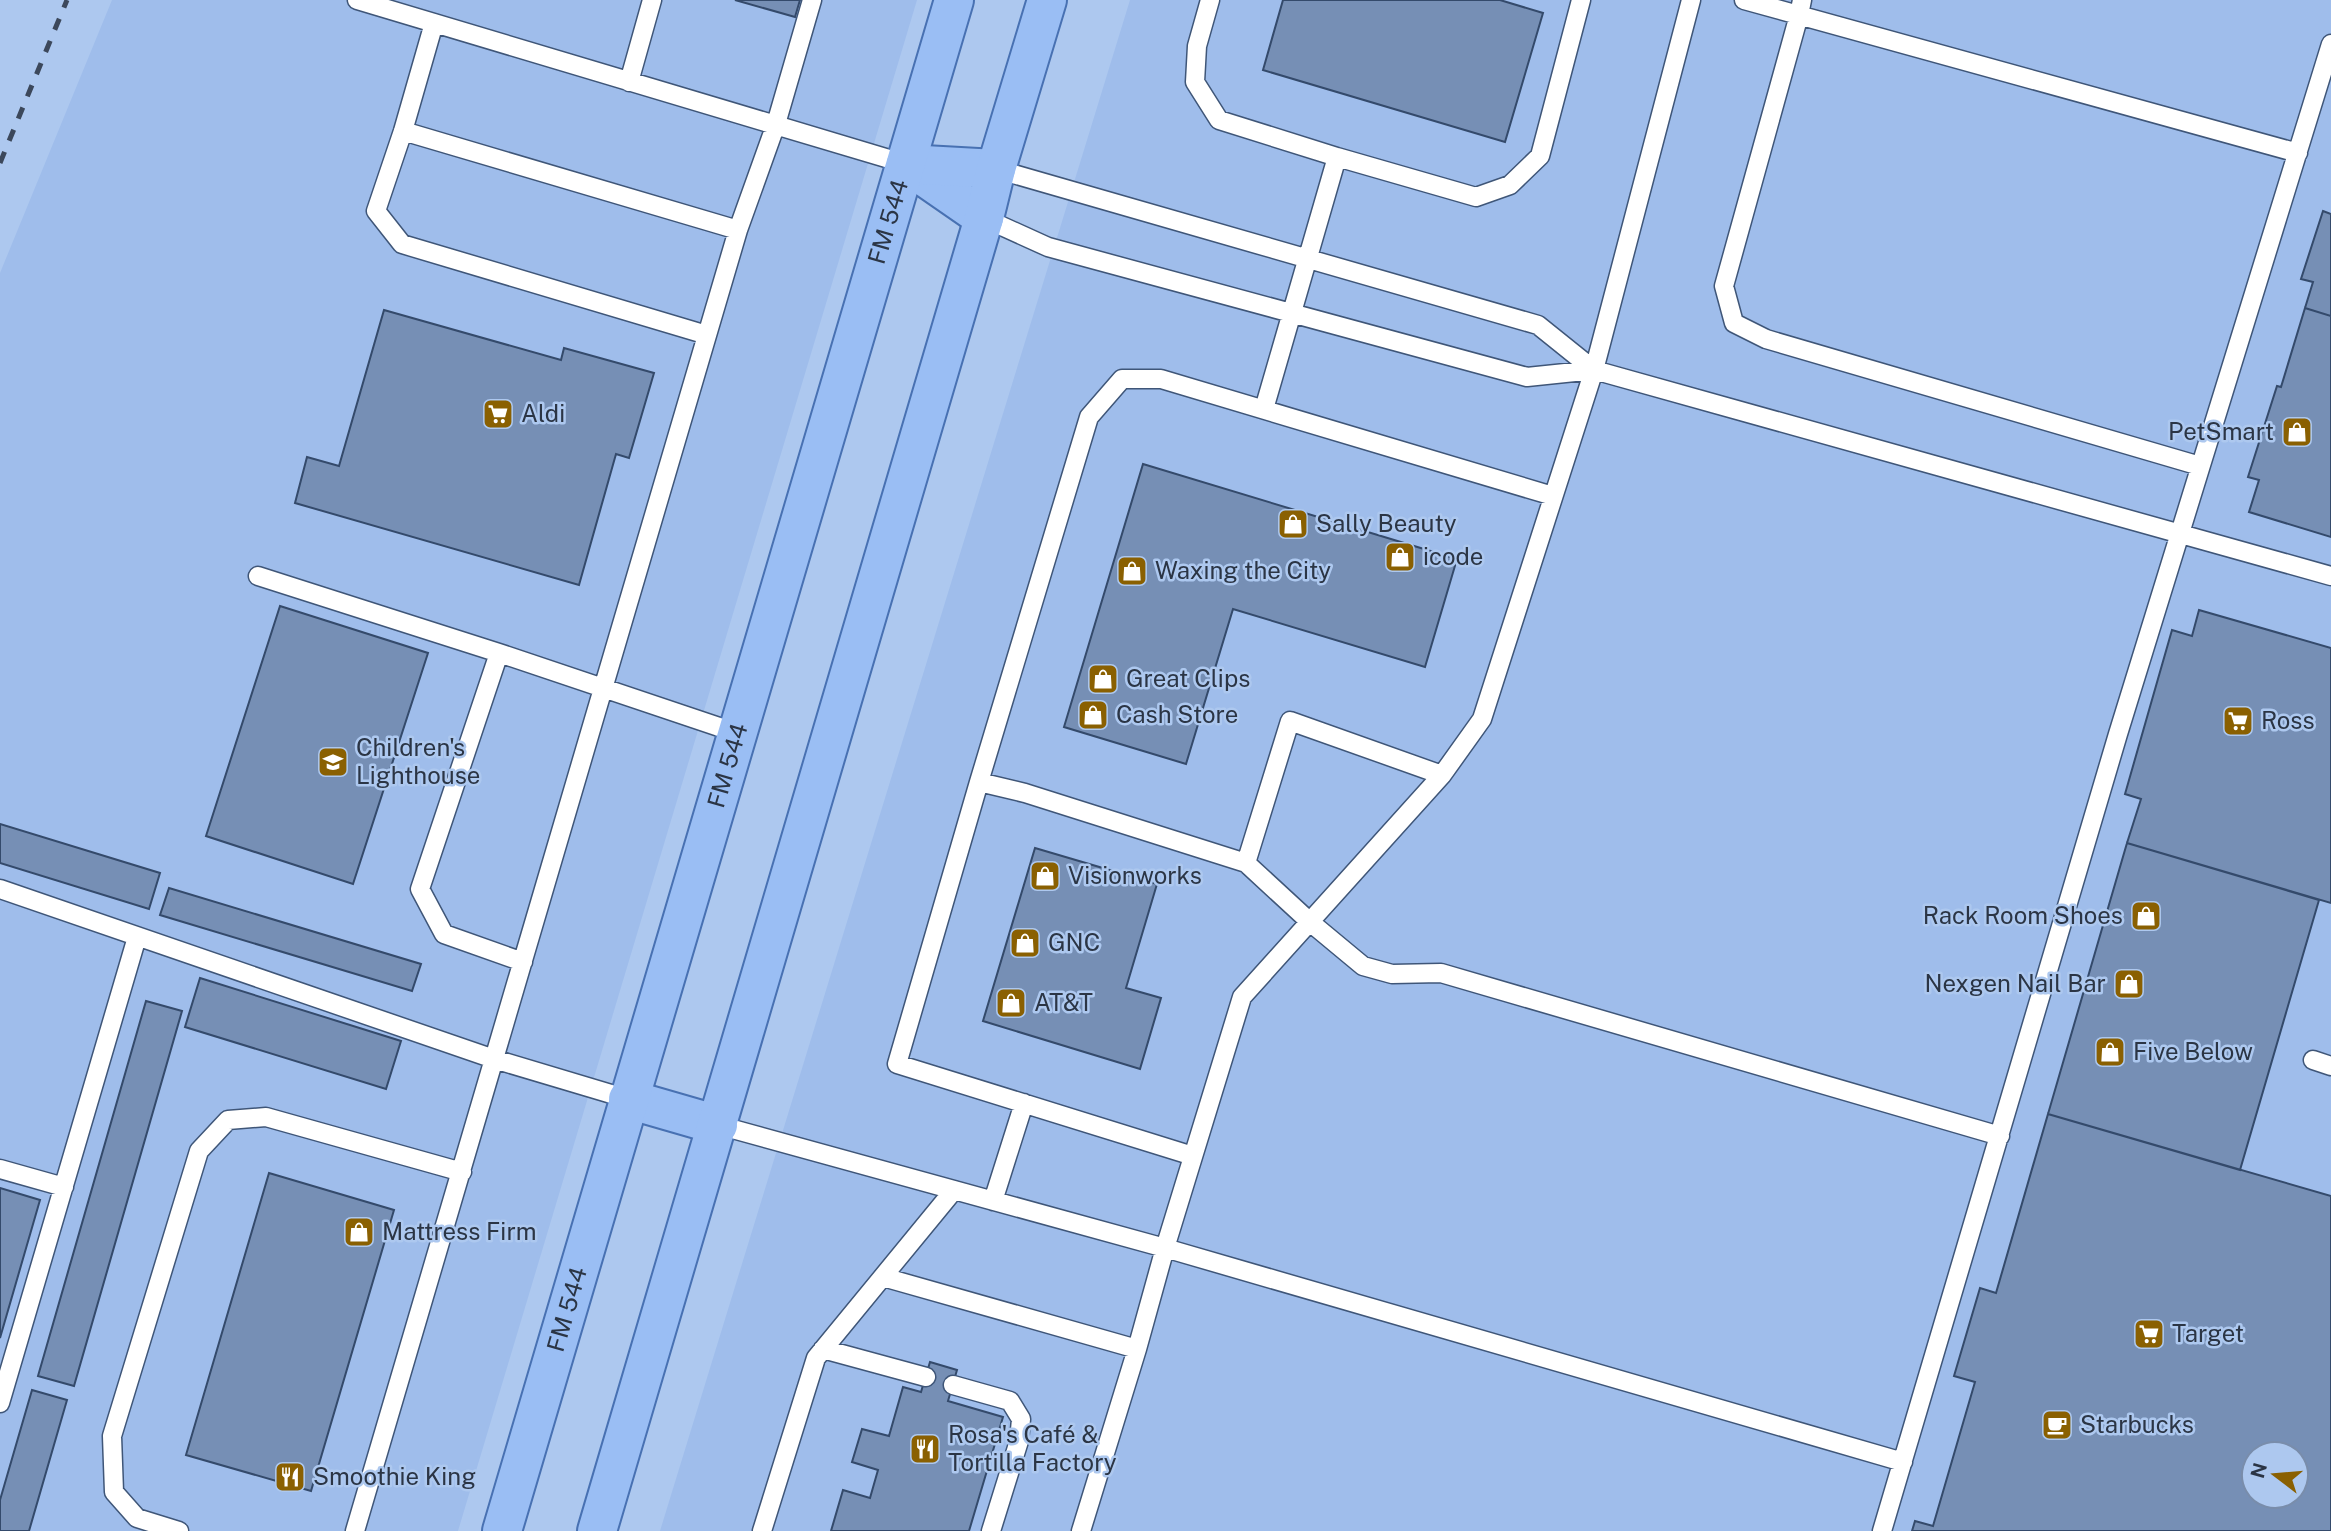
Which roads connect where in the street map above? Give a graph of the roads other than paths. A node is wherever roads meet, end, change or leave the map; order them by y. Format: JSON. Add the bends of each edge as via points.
{"nodes":[{"id":1,"x":357,"y":0,"type":"edge"},
{"id":2,"x":652,"y":0,"type":"edge"},
{"id":3,"x":812,"y":0,"type":"edge"},
{"id":4,"x":954,"y":0,"type":"edge"},
{"id":5,"x":1047,"y":0,"type":"edge"},
{"id":6,"x":1210,"y":0,"type":"edge"},
{"id":7,"x":1581,"y":0,"type":"edge"},
{"id":8,"x":1691,"y":0,"type":"edge"},
{"id":9,"x":1744,"y":0,"type":"edge"},
{"id":10,"x":390,"y":5,"type":"edge"},
{"id":11,"x":1801,"y":8,"type":"edge"},
{"id":12,"x":434,"y":23,"type":"junction"},
{"id":13,"x":2331,"y":44,"type":"edge"},
{"id":14,"x":629,"y":82,"type":"junction"},
{"id":15,"x":776,"y":124,"type":"junction"},
{"id":16,"x":402,"y":131,"type":"junction"},
{"id":17,"x":2298,"y":153,"type":"junction"},
{"id":18,"x":1337,"y":158,"type":"junction"},
{"id":19,"x":906,"y":164,"type":"junction"},
{"id":20,"x":996,"y":169,"type":"junction"},
{"id":21,"x":984,"y":218,"type":"junction"},
{"id":22,"x":738,"y":230,"type":"junction"},
{"id":23,"x":1308,"y":259,"type":"junction"},
{"id":24,"x":1293,"y":313,"type":"junction"},
{"id":25,"x":707,"y":335,"type":"junction"},
{"id":26,"x":1594,"y":370,"type":"junction"},
{"id":27,"x":1264,"y":410,"type":"junction"},
{"id":28,"x":2200,"y":466,"type":"junction"},
{"id":29,"x":1553,"y":496,"type":"junction"},
{"id":30,"x":2179,"y":533,"type":"junction"},
{"id":31,"x":258,"y":576,"type":"dead end"},
{"id":32,"x":2331,"y":576,"type":"edge"},
{"id":33,"x":499,"y":653,"type":"junction"},
{"id":34,"x":603,"y":688,"type":"junction"},
{"id":35,"x":737,"y":733,"type":"junction"},
{"id":36,"x":1442,"y":775,"type":"junction"},
{"id":37,"x":979,"y":782,"type":"junction"},
{"id":38,"x":1246,"y":863,"type":"junction"},
{"id":39,"x":0,"y":889,"type":"edge"},
{"id":40,"x":1310,"y":922,"type":"junction"},
{"id":41,"x":137,"y":937,"type":"junction"},
{"id":42,"x":523,"y":962,"type":"junction"},
{"id":43,"x":494,"y":1059,"type":"junction"},
{"id":44,"x":2313,"y":1060,"type":"dead end"},
{"id":45,"x":2331,"y":1066,"type":"edge"},
{"id":46,"x":628,"y":1100,"type":"junction"},
{"id":47,"x":1024,"y":1104,"type":"junction"},
{"id":48,"x":718,"y":1125,"type":"junction"},
{"id":49,"x":2000,"y":1136,"type":"junction"},
{"id":50,"x":1193,"y":1156,"type":"junction"},
{"id":51,"x":0,"y":1169,"type":"edge"},
{"id":52,"x":462,"y":1172,"type":"junction"},
{"id":53,"x":64,"y":1187,"type":"junction"},
{"id":54,"x":954,"y":1190,"type":"junction"},
{"id":55,"x":993,"y":1201,"type":"junction"},
{"id":56,"x":1164,"y":1248,"type":"junction"},
{"id":57,"x":883,"y":1278,"type":"junction"},
{"id":58,"x":823,"y":1349,"type":"junction"},
{"id":59,"x":1137,"y":1349,"type":"junction"},
{"id":60,"x":926,"y":1377,"type":"dead end"},
{"id":61,"x":953,"y":1385,"type":"dead end"},
{"id":62,"x":0,"y":1403,"type":"edge"},
{"id":63,"x":1903,"y":1462,"type":"junction"},
{"id":64,"x":135,"y":1525,"type":"edge"},
{"id":65,"x":178,"y":1531,"type":"edge"},
{"id":66,"x":355,"y":1531,"type":"edge"},
{"id":67,"x":502,"y":1531,"type":"edge"},
{"id":68,"x":597,"y":1531,"type":"edge"},
{"id":69,"x":762,"y":1531,"type":"edge"},
{"id":70,"x":991,"y":1531,"type":"edge"},
{"id":71,"x":1080,"y":1531,"type":"edge"},
{"id":72,"x":1882,"y":1531,"type":"edge"}],
"edges":[{"from":1,"to":10,"type":"lane"},
{"from":2,"to":14,"type":"lane"},
{"from":3,"to":15,"type":"lane"},
{"from":4,"to":19,"type":"main road","name":"FM 544","number":"FM 544"},
{"from":5,"to":20,"type":"main road"},
{"from":6,"to":18,"type":"lane","via":[[1197,46],[1195,82],[1219,120]]},
{"from":7,"to":18,"type":"lane","via":[[1540,156],[1510,185],[1476,197]]},
{"from":8,"to":26,"type":"lane"},
{"from":9,"to":11,"type":"lane"},
{"from":10,"to":12,"type":"lane"},
{"from":11,"to":17,"type":"lane"},
{"from":11,"to":28,"type":"lane","via":[[1724,286],[1734,323],[1766,340]]},
{"from":12,"to":14,"type":"lane"},
{"from":12,"to":16,"type":"lane"},
{"from":13,"to":17,"type":"lane"},
{"from":14,"to":15,"type":"lane"},
{"from":15,"to":19,"type":"lane"},
{"from":15,"to":22,"type":"lane"},
{"from":16,"to":22,"type":"lane"},
{"from":16,"to":25,"type":"lane","via":[[376,211],[402,244]]},
{"from":17,"to":28,"type":"lane"},
{"from":18,"to":23,"type":"lane"},
{"from":19,"to":20,"type":"main road"},
{"from":19,"to":21,"type":"main road"},
{"from":19,"to":35,"type":"main road","name":"FM 544","number":"FM 544"},
{"from":20,"to":21,"type":"main road"},
{"from":20,"to":23,"type":"lane"},
{"from":21,"to":24,"type":"lane","via":[[1048,247]]},
{"from":21,"to":48,"type":"main road"},
{"from":22,"to":25,"type":"lane"},
{"from":23,"to":24,"type":"lane"},
{"from":23,"to":26,"type":"lane","via":[[1538,325]]},
{"from":24,"to":26,"type":"lane","via":[[1527,377]]},
{"from":24,"to":27,"type":"lane"},
{"from":25,"to":34,"type":"lane"},
{"from":26,"to":29,"type":"lane"},
{"from":26,"to":30,"type":"lane"},
{"from":27,"to":29,"type":"lane"},
{"from":27,"to":37,"type":"lane","via":[[1161,379],[1122,379],[1090,417]]},
{"from":28,"to":30,"type":"lane"},
{"from":29,"to":36,"type":"lane","via":[[1482,719]]},
{"from":30,"to":32,"type":"lane"},
{"from":30,"to":49,"type":"lane"},
{"from":31,"to":33,"type":"lane"},
{"from":33,"to":34,"type":"lane"},
{"from":33,"to":42,"type":"lane","via":[[420,889],[444,934]]},
{"from":34,"to":35,"type":"lane"},
{"from":34,"to":42,"type":"lane"},
{"from":35,"to":46,"type":"main road","name":"FM 544","number":"FM 544"},
{"from":36,"to":38,"type":"lane","via":[[1290,721]]},
{"from":36,"to":40,"type":"lane"},
{"from":37,"to":38,"type":"lane"},
{"from":37,"to":47,"type":"lane","via":[[897,1064]]},
{"from":38,"to":40,"type":"lane"},
{"from":39,"to":41,"type":"lane"},
{"from":40,"to":49,"type":"lane","via":[[1363,967],[1392,974],[1441,973]]},
{"from":40,"to":50,"type":"lane","via":[[1242,997]]},
{"from":41,"to":43,"type":"lane"},
{"from":41,"to":53,"type":"lane"},
{"from":42,"to":43,"type":"lane"},
{"from":43,"to":46,"type":"lane"},
{"from":43,"to":52,"type":"lane"},
{"from":44,"to":45,"type":"lane"},
{"from":46,"to":48,"type":"main road"},
{"from":46,"to":67,"type":"main road","name":"FM 544","number":"FM 544"},
{"from":47,"to":50,"type":"lane"},
{"from":47,"to":55,"type":"lane"},
{"from":48,"to":54,"type":"lane"},
{"from":48,"to":68,"type":"main road"},
{"from":49,"to":63,"type":"lane"},
{"from":50,"to":56,"type":"lane"},
{"from":51,"to":53,"type":"lane"},
{"from":52,"to":64,"type":"lane","via":[[266,1117],[228,1120],[200,1151],[113,1436],[114,1492]]},
{"from":52,"to":66,"type":"lane"},
{"from":53,"to":62,"type":"lane"},
{"from":54,"to":55,"type":"lane"},
{"from":54,"to":57,"type":"lane"},
{"from":55,"to":56,"type":"lane"},
{"from":56,"to":59,"type":"lane"},
{"from":56,"to":63,"type":"lane"},
{"from":57,"to":58,"type":"lane"},
{"from":57,"to":59,"type":"lane"},
{"from":58,"to":60,"type":"lane"},
{"from":58,"to":69,"type":"lane","via":[[816,1358]]},
{"from":59,"to":71,"type":"lane"},
{"from":61,"to":70,"type":"lane","via":[[1010,1401],[1021,1419],[1019,1441]]},
{"from":63,"to":72,"type":"lane"},
{"from":64,"to":65,"type":"lane"}]}
